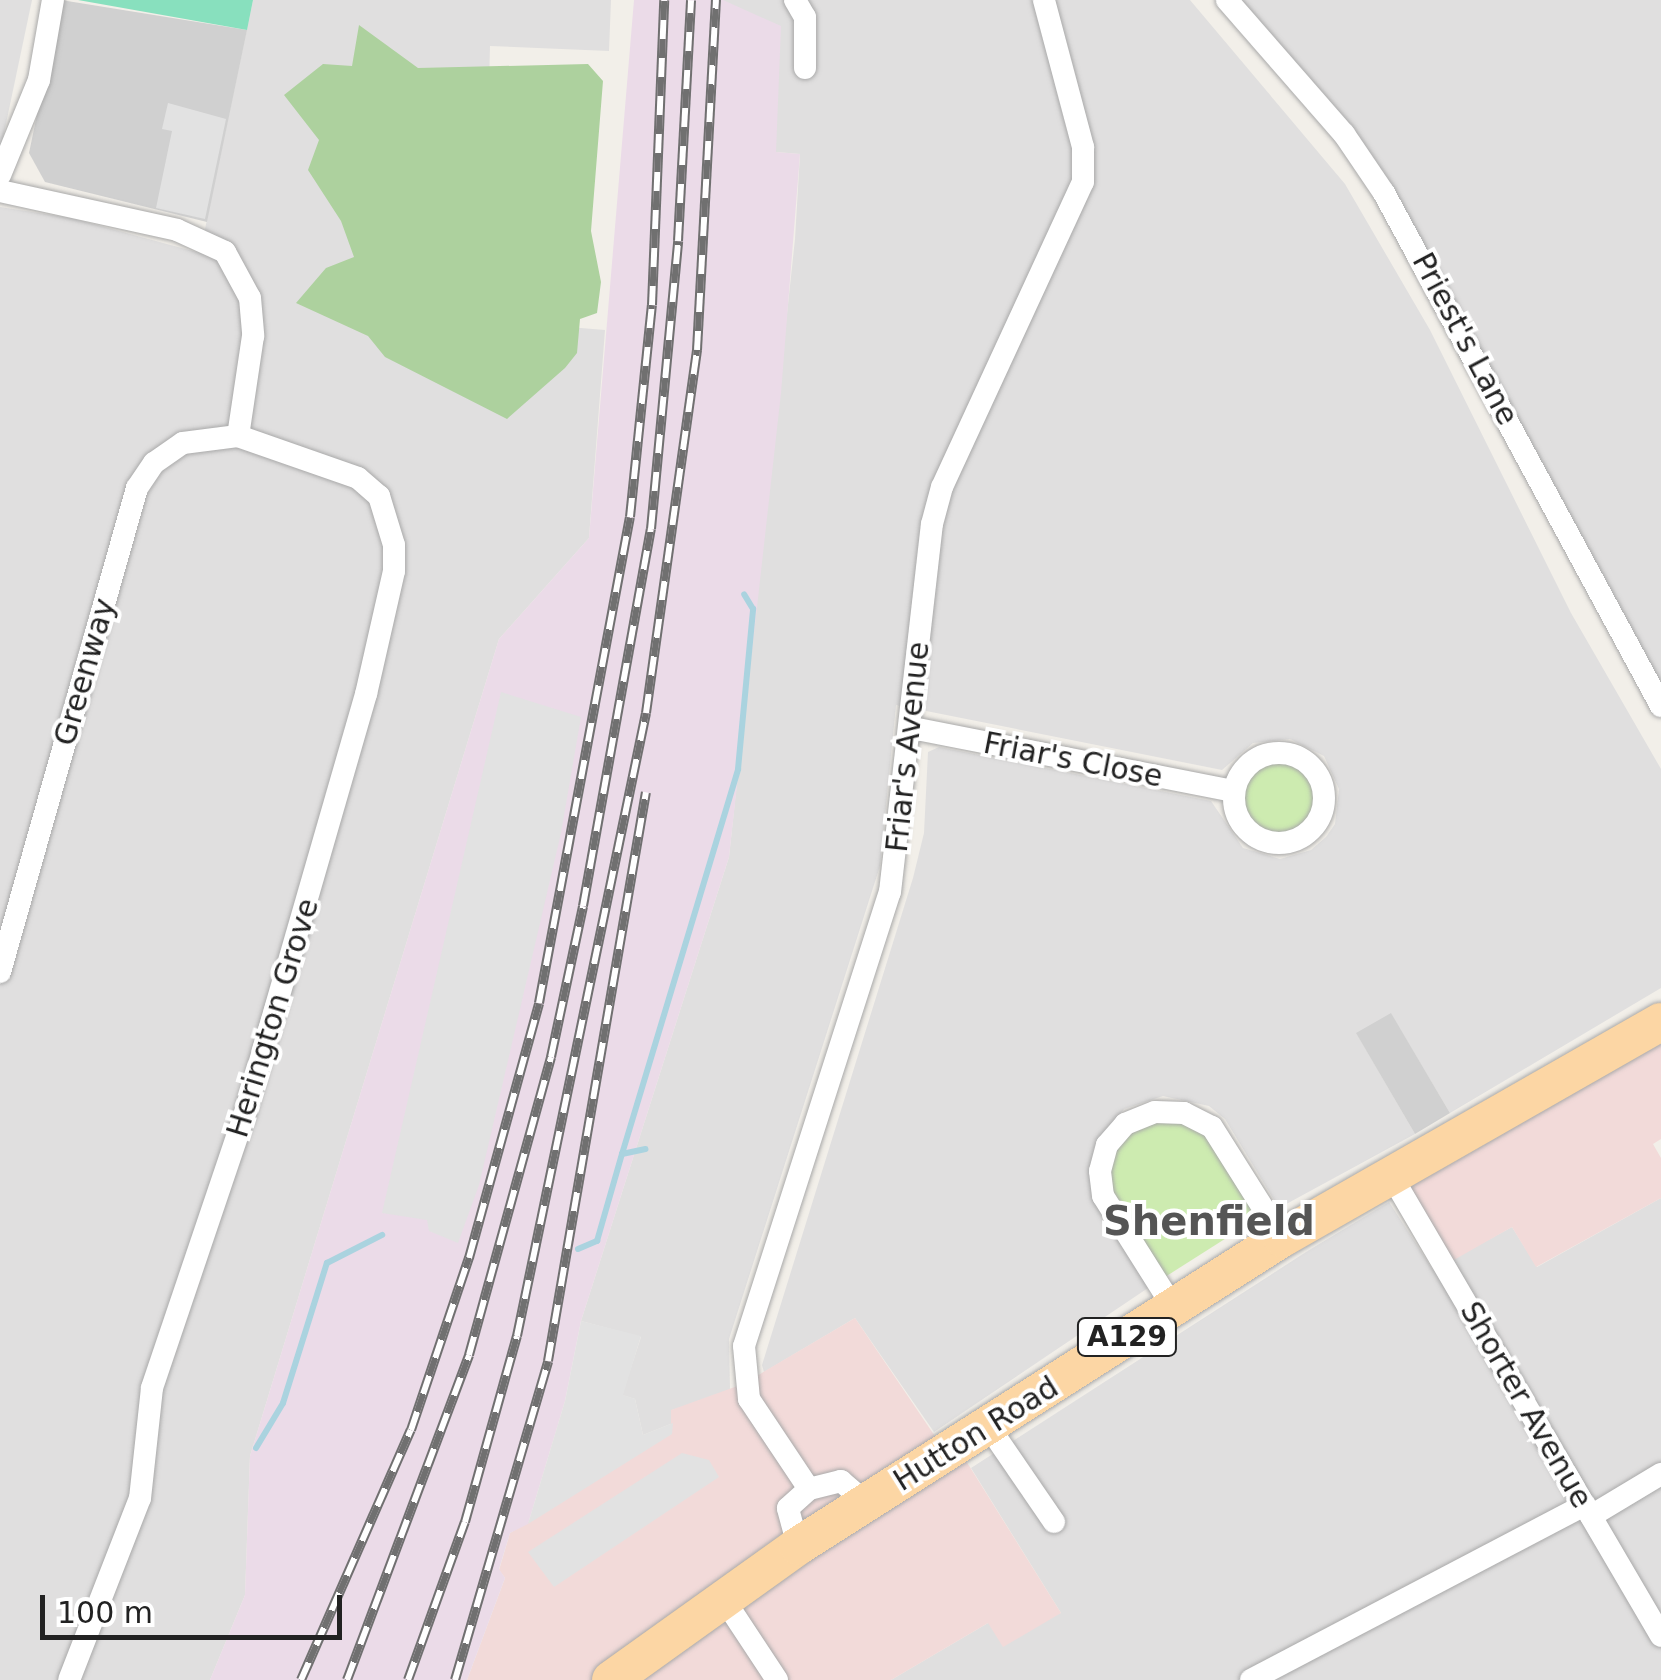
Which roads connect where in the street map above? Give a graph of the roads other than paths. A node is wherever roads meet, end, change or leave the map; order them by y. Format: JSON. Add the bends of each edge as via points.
{"nodes":[{"id":1,"x":52,"y":0,"type":"edge"},
{"id":2,"x":1044,"y":0,"type":"edge"},
{"id":3,"x":1227,"y":0,"type":"edge"},
{"id":4,"x":800,"y":8,"type":"edge"},
{"id":5,"x":805,"y":68,"type":"dead end"},
{"id":6,"x":6,"y":165,"type":"edge"},
{"id":7,"x":0,"y":191,"type":"edge"},
{"id":8,"x":36,"y":194,"type":"junction"},
{"id":9,"x":238,"y":436,"type":"junction"},
{"id":10,"x":1661,"y":706,"type":"edge"},
{"id":11,"x":912,"y":728,"type":"junction"},
{"id":12,"x":1234,"y":791,"type":"junction"},
{"id":13,"x":0,"y":972,"type":"edge"},
{"id":14,"x":1661,"y":1022,"type":"edge"},
{"id":15,"x":1391,"y":1175,"type":"junction"},
{"id":16,"x":1282,"y":1238,"type":"junction"},
{"id":17,"x":1173,"y":1307,"type":"junction"},
{"id":18,"x":989,"y":1427,"type":"junction"},
{"id":19,"x":1661,"y":1474,"type":"edge"},
{"id":20,"x":809,"y":1489,"type":"junction"},
{"id":21,"x":866,"y":1503,"type":"junction"},
{"id":22,"x":1588,"y":1510,"type":"junction"},
{"id":23,"x":1054,"y":1522,"type":"dead end"},
{"id":24,"x":798,"y":1546,"type":"junction"},
{"id":25,"x":723,"y":1598,"type":"junction"},
{"id":26,"x":1661,"y":1636,"type":"edge"},
{"id":27,"x":69,"y":1680,"type":"edge"},
{"id":28,"x":611,"y":1680,"type":"edge"},
{"id":29,"x":777,"y":1680,"type":"edge"},
{"id":30,"x":1251,"y":1680,"type":"edge"}],
"edges":[{"from":1,"to":6,"type":"street","via":[[40,80]]},
{"from":2,"to":11,"type":"street","name":"Friar's Avenue","via":[[1083,147],[1083,182],[942,486],[930,541]]},
{"from":3,"to":10,"type":"street","name":"Priest's Lane","via":[[1344,134],[1384,193]]},
{"from":4,"to":5,"type":"street"},
{"from":6,"to":8,"type":"street"},
{"from":7,"to":8,"type":"street"},
{"from":8,"to":9,"type":"street","via":[[177,230],[224,252],[250,298],[253,336]]},
{"from":9,"to":13,"type":"street","name":"Greenway","via":[[182,443],[137,488]]},
{"from":9,"to":27,"type":"street","name":"Herington Grove","via":[[358,478],[380,496],[394,572],[336,812],[152,1388],[140,1498]]},
{"from":11,"to":12,"type":"street","name":"Friar's Close"},
{"from":11,"to":20,"type":"street","name":"Friar's Avenue","via":[[890,892],[742,1365],[749,1398]]},
{"from":12,"to":12,"type":"street","via":[[1244,827],[1277,843],[1314,826],[1324,798],[1315,770],[1290,754],[1248,765]]},
{"from":14,"to":15,"type":"main road","name":"Hutton Road","number":"A129"},
{"from":15,"to":16,"type":"main road","name":"Hutton Road","number":"A129"},
{"from":15,"to":22,"type":"street","name":"Shorter Avenue"},
{"from":16,"to":17,"type":"main road","name":"Hutton Road","number":"A129"},
{"from":16,"to":17,"type":"street","via":[[1212,1127],[1184,1112],[1155,1112],[1125,1124],[1108,1145],[1100,1171],[1103,1196]]},
{"from":17,"to":18,"type":"main road","name":"Hutton Road","number":"A129"},
{"from":18,"to":21,"type":"main road","name":"Hutton Road","number":"A129"},
{"from":18,"to":23,"type":"street"},
{"from":19,"to":22,"type":"street"},
{"from":20,"to":21,"type":"street","via":[[841,1481]]},
{"from":20,"to":24,"type":"street","via":[[788,1508]]},
{"from":21,"to":24,"type":"main road","name":"Hutton Road","number":"A129"},
{"from":22,"to":26,"type":"street","name":"Shorter Avenue"},
{"from":22,"to":30,"type":"street"},
{"from":24,"to":25,"type":"main road","name":"Hutton Road","number":"A129"},
{"from":25,"to":28,"type":"main road","name":"Hutton Road","number":"A129"},
{"from":25,"to":29,"type":"street"}]}
